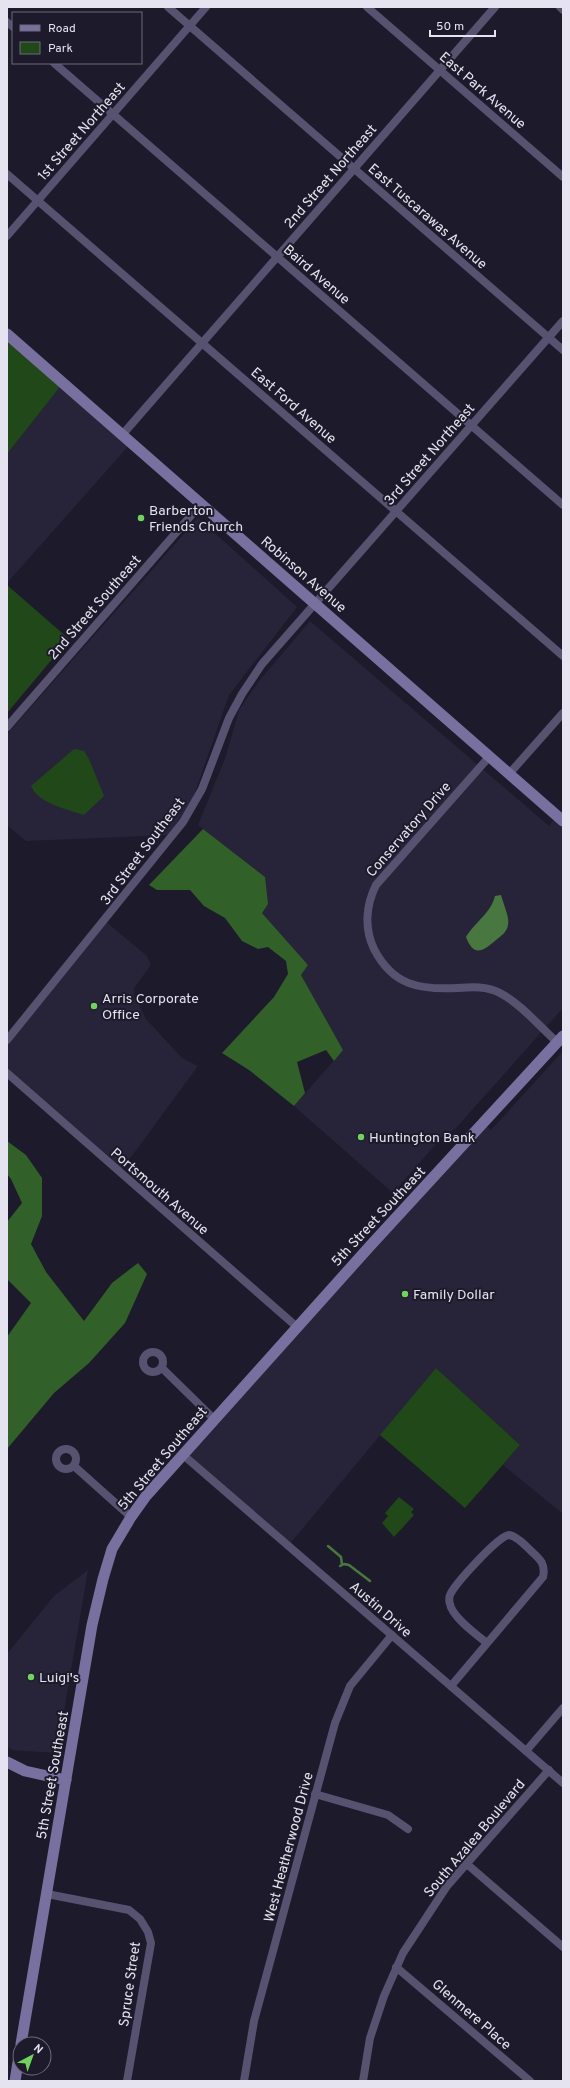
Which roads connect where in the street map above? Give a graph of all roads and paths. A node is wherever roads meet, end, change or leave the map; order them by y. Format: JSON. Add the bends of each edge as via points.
{"nodes":[{"id":1,"x":168,"y":7,"type":"edge"},
{"id":2,"x":206,"y":7,"type":"edge"},
{"id":3,"x":368,"y":7,"type":"edge"},
{"id":4,"x":495,"y":7,"type":"edge"},
{"id":5,"x":560,"y":7,"type":"edge"},
{"id":6,"x":563,"y":10,"type":"edge"},
{"id":7,"x":190,"y":26,"type":"junction"},
{"id":8,"x":55,"y":64,"type":"edge"},
{"id":9,"x":441,"y":71,"type":"junction"},
{"id":10,"x":113,"y":114,"type":"junction"},
{"id":11,"x":354,"y":168,"type":"junction"},
{"id":12,"x":7,"y":174,"type":"edge"},
{"id":13,"x":563,"y":177,"type":"edge"},
{"id":14,"x":38,"y":200,"type":"junction"},
{"id":15,"x":7,"y":236,"type":"edge"},
{"id":16,"x":277,"y":257,"type":"junction"},
{"id":17,"x":563,"y":321,"type":"edge"},
{"id":18,"x":7,"y":334,"type":"edge"},
{"id":19,"x":548,"y":338,"type":"junction"},
{"id":20,"x":202,"y":343,"type":"junction"},
{"id":21,"x":563,"y":350,"type":"edge"},
{"id":22,"x":472,"y":426,"type":"junction"},
{"id":23,"x":122,"y":435,"type":"junction"},
{"id":24,"x":201,"y":504,"type":"junction"},
{"id":25,"x":563,"y":505,"type":"edge"},
{"id":26,"x":396,"y":512,"type":"junction"},
{"id":27,"x":316,"y":605,"type":"junction"},
{"id":28,"x":563,"y":656,"type":"edge"},
{"id":29,"x":563,"y":713,"type":"edge"},
{"id":30,"x":7,"y":727,"type":"edge"},
{"id":31,"x":489,"y":756,"type":"junction"},
{"id":32,"x":509,"y":774,"type":"junction"},
{"id":33,"x":563,"y":821,"type":"edge"},
{"id":34,"x":560,"y":1039,"type":"edge"},
{"id":35,"x":7,"y":1040,"type":"edge"},
{"id":36,"x":7,"y":1073,"type":"edge"},
{"id":37,"x":297,"y":1327,"type":"junction"},
{"id":38,"x":162,"y":1368,"type":"dead end"},
{"id":39,"x":214,"y":1419,"type":"junction"},
{"id":40,"x":182,"y":1454,"type":"junction"},
{"id":41,"x":74,"y":1466,"type":"dead end"},
{"id":42,"x":130,"y":1517,"type":"junction"},
{"id":43,"x":392,"y":1635,"type":"junction"},
{"id":44,"x":487,"y":1644,"type":"junction"},
{"id":45,"x":451,"y":1686,"type":"junction"},
{"id":46,"x":563,"y":1708,"type":"edge"},
{"id":47,"x":526,"y":1751,"type":"junction"},
{"id":48,"x":7,"y":1762,"type":"edge"},
{"id":49,"x":549,"y":1770,"type":"junction"},
{"id":50,"x":66,"y":1780,"type":"junction"},
{"id":51,"x":563,"y":1783,"type":"edge"},
{"id":52,"x":315,"y":1794,"type":"junction"},
{"id":53,"x":408,"y":1829,"type":"dead end"},
{"id":54,"x":468,"y":1865,"type":"junction"},
{"id":55,"x":47,"y":1894,"type":"junction"},
{"id":56,"x":563,"y":1947,"type":"edge"},
{"id":57,"x":396,"y":1967,"type":"junction"},
{"id":58,"x":22,"y":2036,"type":"edge"},
{"id":59,"x":127,"y":2081,"type":"edge"},
{"id":60,"x":244,"y":2081,"type":"edge"},
{"id":61,"x":363,"y":2081,"type":"edge"},
{"id":62,"x":530,"y":2081,"type":"edge"}],
"edges":[{"from":1,"to":7,"type":"street","name":"East Tuscarawas Avenue"},
{"from":2,"to":7,"type":"street","name":"1st Street Northeast"},
{"from":3,"to":9,"type":"street","name":"East Park Avenue"},
{"from":4,"to":9,"type":"street","name":"2nd Street Northeast"},
{"from":5,"to":6,"type":"street"},
{"from":7,"to":10,"type":"street","name":"1st Street Northeast"},
{"from":7,"to":11,"type":"street","name":"East Tuscarawas Avenue"},
{"from":8,"to":10,"type":"street","name":"Baird Avenue"},
{"from":9,"to":11,"type":"street","name":"2nd Street Northeast"},
{"from":9,"to":13,"type":"street","name":"East Park Avenue"},
{"from":10,"to":14,"type":"street","name":"1st Street Northeast"},
{"from":10,"to":16,"type":"street","name":"Baird Avenue"},
{"from":11,"to":16,"type":"street","name":"2nd Street Northeast"},
{"from":11,"to":19,"type":"street","name":"East Tuscarawas Avenue"},
{"from":12,"to":14,"type":"street","name":"East Ford Avenue"},
{"from":14,"to":15,"type":"street","name":"1st Street Northeast"},
{"from":14,"to":20,"type":"street","name":"East Ford Avenue"},
{"from":16,"to":20,"type":"street","name":"2nd Street Northeast"},
{"from":16,"to":22,"type":"street","name":"Baird Avenue"},
{"from":17,"to":19,"type":"street","name":"3rd Street Northeast"},
{"from":18,"to":23,"type":"main road","name":"Robinson Avenue"},
{"from":19,"to":21,"type":"street","name":"East Tuscarawas Avenue"},
{"from":19,"to":22,"type":"street","name":"3rd Street Northeast"},
{"from":20,"to":23,"type":"street","name":"2nd Street Northeast"},
{"from":20,"to":26,"type":"street","name":"East Ford Avenue"},
{"from":22,"to":25,"type":"street","name":"Baird Avenue"},
{"from":22,"to":26,"type":"street","name":"3rd Street Northeast"},
{"from":23,"to":24,"type":"main road","name":"Robinson Avenue"},
{"from":24,"to":27,"type":"main road","name":"Robinson Avenue"},
{"from":24,"to":30,"type":"street","name":"2nd Street Southeast"},
{"from":26,"to":27,"type":"street","name":"3rd Street Northeast"},
{"from":26,"to":28,"type":"street","name":"East Ford Avenue"},
{"from":27,"to":31,"type":"main road","name":"Robinson Avenue"},
{"from":27,"to":35,"type":"street","name":"3rd Street Southeast","via":[[262,664],[242,694],[229,718],[202,789],[184,822]]},
{"from":29,"to":32,"type":"street"},
{"from":31,"to":32,"type":"main road","name":"Robinson Avenue"},
{"from":31,"to":34,"type":"street","name":"Conservatory Drive","via":[[376,885],[367,914],[368,929],[379,958],[397,977],[409,984],[422,988],[473,987],[500,993]]},
{"from":32,"to":33,"type":"main road","name":"Robinson Avenue"},
{"from":34,"to":37,"type":"main road","name":"5th Street Southeast"},
{"from":36,"to":37,"type":"street","name":"Portsmouth Avenue"},
{"from":37,"to":39,"type":"main road","name":"5th Street Southeast"},
{"from":38,"to":39,"type":"street"},
{"from":39,"to":40,"type":"main road","name":"5th Street Southeast"},
{"from":40,"to":42,"type":"main road","name":"5th Street Southeast"},
{"from":40,"to":43,"type":"street","name":"Austin Drive"},
{"from":41,"to":42,"type":"street"},
{"from":42,"to":50,"type":"main road","name":"5th Street Southeast","via":[[112,1549],[102,1579]]},
{"from":43,"to":45,"type":"street","name":"Austin Drive"},
{"from":43,"to":52,"type":"street","name":"West Heatherwood Drive","via":[[355,1679],[345,1696]]},
{"from":44,"to":44,"type":"street","via":[[543,1577],[545,1569],[542,1561],[510,1535],[501,1537],[485,1552],[450,1595],[450,1605],[456,1616]]},
{"from":44,"to":45,"type":"street"},
{"from":45,"to":47,"type":"street","name":"Austin Drive"},
{"from":46,"to":47,"type":"street"},
{"from":47,"to":49,"type":"street","name":"Austin Drive"},
{"from":48,"to":50,"type":"main road","via":[[25,1771]]},
{"from":49,"to":51,"type":"street","name":"Austin Drive"},
{"from":49,"to":54,"type":"street","name":"South Azalea Boulevard"},
{"from":50,"to":55,"type":"main road","name":"5th Street Southeast"},
{"from":52,"to":53,"type":"street","via":[[388,1815]]},
{"from":52,"to":60,"type":"street","name":"West Heatherwood Drive","via":[[254,2021]]},
{"from":54,"to":56,"type":"street"},
{"from":54,"to":57,"type":"street","name":"South Azalea Boulevard","via":[[434,1905]]},
{"from":55,"to":58,"type":"main road","name":"5th Street Southeast"},
{"from":55,"to":59,"type":"street","name":"Spruce Street","via":[[129,1910],[140,1919],[148,1932],[151,1942]]},
{"from":57,"to":61,"type":"street","name":"South Azalea Boulevard","via":[[370,2038]]},
{"from":57,"to":62,"type":"street","name":"Glenmere Place"}]}
